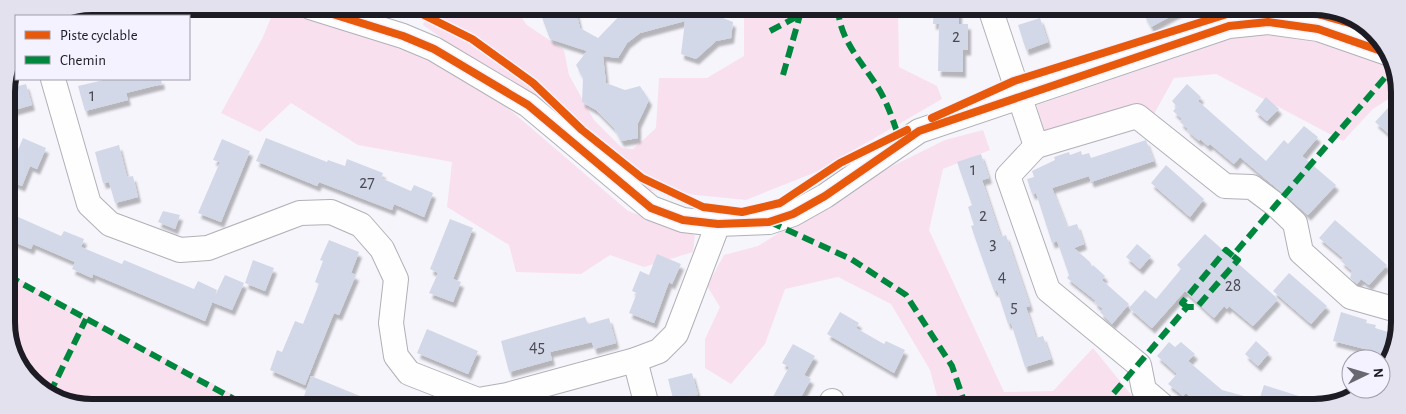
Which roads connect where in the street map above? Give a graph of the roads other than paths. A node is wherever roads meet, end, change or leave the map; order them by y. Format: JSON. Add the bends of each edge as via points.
{"nodes":[{"id":1,"x":336,"y":15,"type":"edge"},
{"id":2,"x":992,"y":15,"type":"edge"},
{"id":3,"x":1378,"y":49,"type":"edge"},
{"id":4,"x":53,"y":80,"type":"edge"},
{"id":5,"x":1019,"y":98,"type":"junction"},
{"id":6,"x":1036,"y":146,"type":"junction"},
{"id":7,"x":718,"y":224,"type":"junction"},
{"id":8,"x":1391,"y":308,"type":"edge"},
{"id":9,"x":635,"y":360,"type":"junction"},
{"id":10,"x":476,"y":399,"type":"edge"},
{"id":11,"x":484,"y":399,"type":"edge"},
{"id":12,"x":645,"y":399,"type":"edge"},
{"id":13,"x":1155,"y":399,"type":"edge"}],
"edges":[{"from":1,"to":7,"type":"street","via":[[434,49],[528,105],[651,208],[683,220]]},
{"from":2,"to":5,"type":"street"},
{"from":3,"to":5,"type":"street","via":[[1318,30],[1268,22],[1250,23],[1229,26]]},
{"from":4,"to":10,"type":"street","via":[[89,204],[110,224],[180,250],[208,248],[300,213],[331,212],[360,225],[382,249],[396,279],[391,324],[396,356],[409,372]]},
{"from":5,"to":6,"type":"street"},
{"from":5,"to":7,"type":"street","via":[[919,131],[826,196],[793,214],[768,222]]},
{"from":6,"to":8,"type":"street","via":[[1137,116],[1225,186],[1252,187],[1276,205],[1295,223],[1301,252],[1351,297]]},
{"from":6,"to":13,"type":"street","via":[[1008,176],[1048,290],[1139,365],[1144,390]]},
{"from":7,"to":9,"type":"street","via":[[676,334],[659,351]]},
{"from":9,"to":11,"type":"street"},
{"from":9,"to":12,"type":"street"}]}
